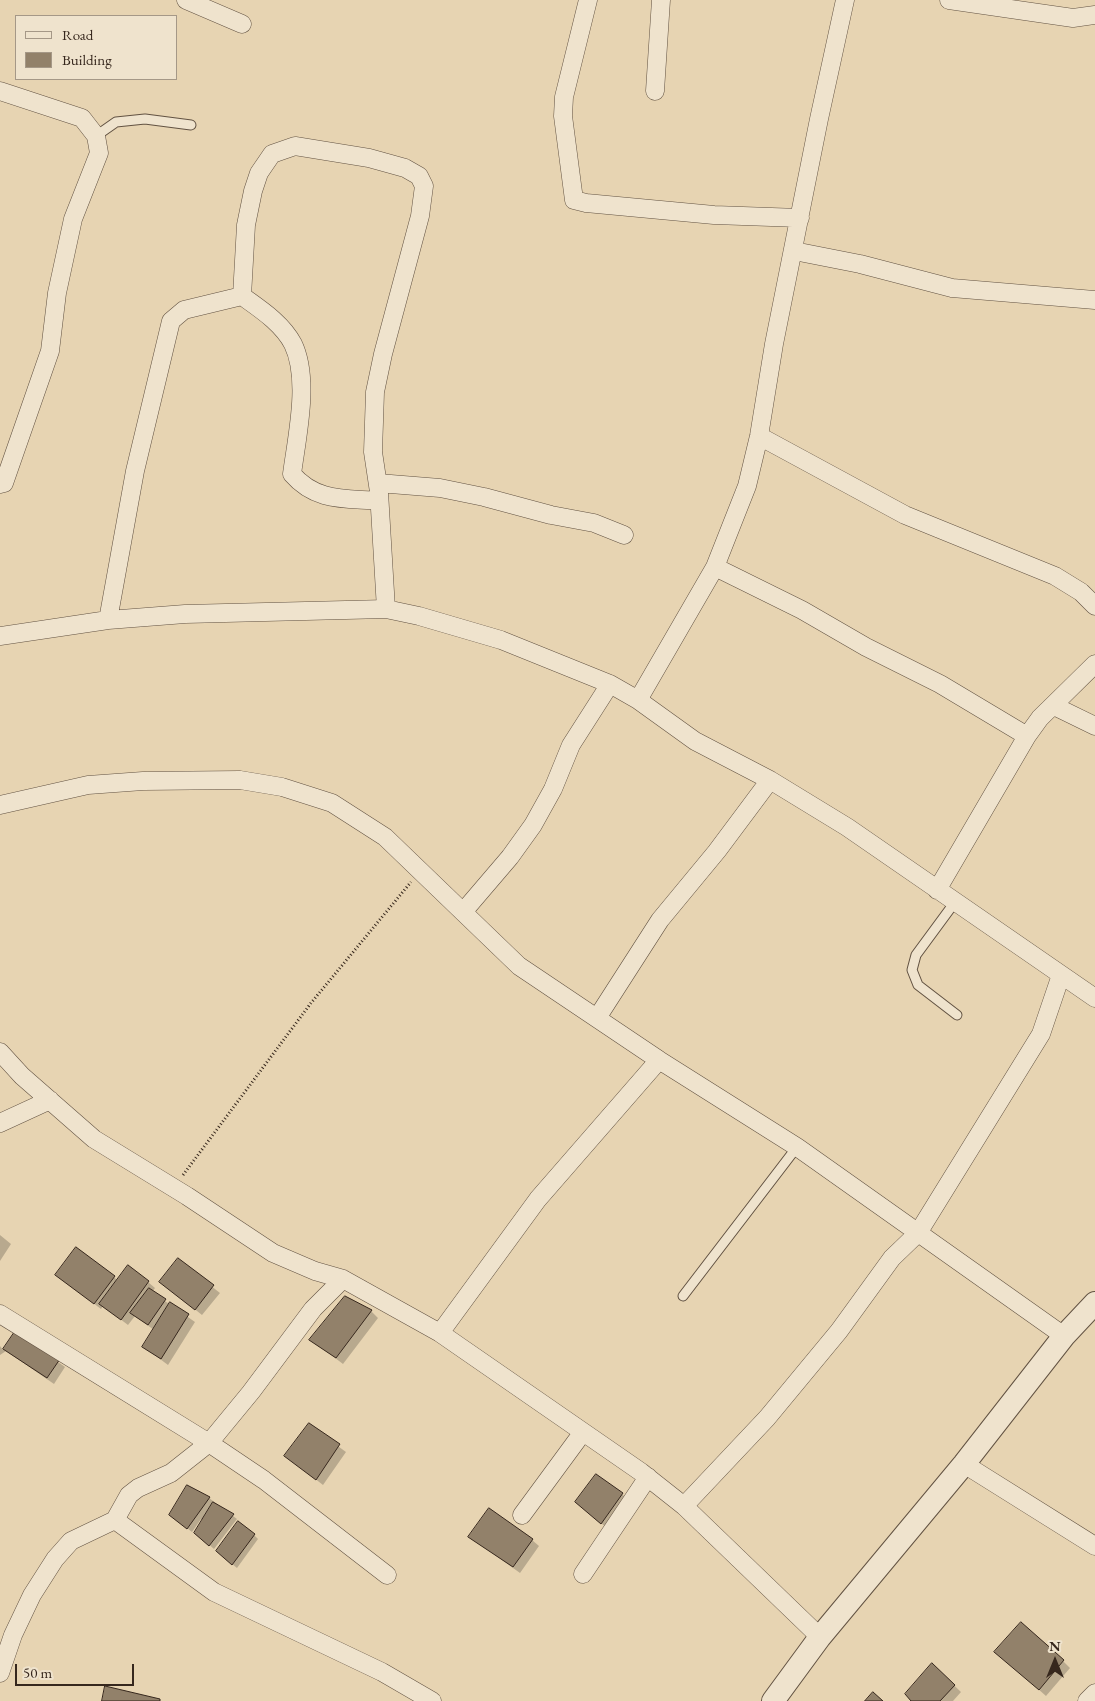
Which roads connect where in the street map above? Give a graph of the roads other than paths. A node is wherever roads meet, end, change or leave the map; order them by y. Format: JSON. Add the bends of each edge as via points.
{"nodes":[{"id":1,"x":186,"y":0,"type":"edge"},
{"id":2,"x":588,"y":0,"type":"edge"},
{"id":3,"x":661,"y":0,"type":"edge"},
{"id":4,"x":845,"y":0,"type":"edge"},
{"id":5,"x":949,"y":0,"type":"edge"},
{"id":6,"x":1095,"y":16,"type":"edge"},
{"id":7,"x":242,"y":24,"type":"dead end"},
{"id":8,"x":0,"y":91,"type":"edge"},
{"id":9,"x":656,"y":91,"type":"dead end"},
{"id":10,"x":191,"y":125,"type":"dead end"},
{"id":11,"x":96,"y":136,"type":"junction"},
{"id":12,"x":800,"y":218,"type":"junction"},
{"id":13,"x":794,"y":251,"type":"junction"},
{"id":14,"x":242,"y":296,"type":"junction"},
{"id":15,"x":1095,"y":300,"type":"edge"},
{"id":16,"x":759,"y":436,"type":"junction"},
{"id":17,"x":378,"y":483,"type":"junction"},
{"id":18,"x":0,"y":484,"type":"edge"},
{"id":19,"x":379,"y":501,"type":"junction"},
{"id":20,"x":624,"y":535,"type":"dead end"},
{"id":21,"x":715,"y":567,"type":"junction"},
{"id":22,"x":1095,"y":606,"type":"edge"},
{"id":23,"x":386,"y":609,"type":"junction"},
{"id":24,"x":108,"y":620,"type":"junction"},
{"id":25,"x":0,"y":636,"type":"edge"},
{"id":26,"x":1095,"y":664,"type":"edge"},
{"id":27,"x":610,"y":684,"type":"junction"},
{"id":28,"x":638,"y":700,"type":"junction"},
{"id":29,"x":1054,"y":706,"type":"junction"},
{"id":30,"x":1095,"y":726,"type":"edge"},
{"id":31,"x":1027,"y":736,"type":"junction"},
{"id":32,"x":770,"y":780,"type":"junction"},
{"id":33,"x":0,"y":805,"type":"edge"},
{"id":34,"x":937,"y":890,"type":"junction"},
{"id":35,"x":955,"y":902,"type":"junction"},
{"id":36,"x":463,"y":912,"type":"junction"},
{"id":37,"x":1062,"y":975,"type":"junction"},
{"id":38,"x":1095,"y":998,"type":"edge"},
{"id":39,"x":958,"y":1015,"type":"dead end"},
{"id":40,"x":597,"y":1018,"type":"junction"},
{"id":41,"x":0,"y":1052,"type":"edge"},
{"id":42,"x":659,"y":1060,"type":"junction"},
{"id":43,"x":50,"y":1100,"type":"junction"},
{"id":44,"x":0,"y":1123,"type":"edge"},
{"id":45,"x":797,"y":1147,"type":"junction"},
{"id":46,"x":918,"y":1233,"type":"junction"},
{"id":47,"x":343,"y":1279,"type":"junction"},
{"id":48,"x":683,"y":1296,"type":"dead end"},
{"id":49,"x":1095,"y":1303,"type":"edge"},
{"id":50,"x":0,"y":1314,"type":"edge"},
{"id":51,"x":440,"y":1333,"type":"junction"},
{"id":52,"x":1064,"y":1336,"type":"junction"},
{"id":53,"x":583,"y":1432,"type":"junction"},
{"id":54,"x":210,"y":1443,"type":"junction"},
{"id":55,"x":964,"y":1464,"type":"junction"},
{"id":56,"x":648,"y":1478,"type":"junction"},
{"id":57,"x":684,"y":1506,"type":"junction"},
{"id":58,"x":522,"y":1516,"type":"dead end"},
{"id":59,"x":115,"y":1520,"type":"junction"},
{"id":60,"x":1095,"y":1546,"type":"edge"},
{"id":61,"x":583,"y":1574,"type":"dead end"},
{"id":62,"x":387,"y":1575,"type":"dead end"},
{"id":63,"x":820,"y":1637,"type":"junction"},
{"id":64,"x":0,"y":1673,"type":"edge"},
{"id":65,"x":1095,"y":1693,"type":"edge"},
{"id":66,"x":429,"y":1700,"type":"edge"},
{"id":67,"x":773,"y":1701,"type":"edge"},
{"id":68,"x":1087,"y":1701,"type":"edge"}],
"edges":[{"from":1,"to":7,"type":"street"},
{"from":2,"to":12,"type":"street","via":[[564,97],[563,116],[574,200],[586,204],[714,215]]},
{"from":3,"to":9,"type":"street"},
{"from":4,"to":12,"type":"street"},
{"from":5,"to":6,"type":"street","via":[[1073,18]]},
{"from":8,"to":11,"type":"street","via":[[82,118]]},
{"from":10,"to":11,"type":"lane","via":[[145,118],[116,122]]},
{"from":11,"to":18,"type":"street","via":[[99,153],[73,219],[57,293],[50,351],[4,483]]},
{"from":12,"to":13,"type":"street"},
{"from":13,"to":15,"type":"street","via":[[952,288]]},
{"from":13,"to":16,"type":"street"},
{"from":14,"to":17,"type":"street","via":[[246,225],[252,191],[272,154],[295,146],[369,158],[405,168],[419,176],[424,186],[420,216],[382,354],[375,392],[373,452]]},
{"from":14,"to":19,"type":"street","via":[[270,316],[292,342],[301,367],[292,474],[304,488],[321,495]]},
{"from":14,"to":24,"type":"street","via":[[184,310],[171,321],[135,471]]},
{"from":16,"to":21,"type":"street","via":[[747,486]]},
{"from":16,"to":22,"type":"street","via":[[905,516],[1055,576],[1081,592]]},
{"from":17,"to":19,"type":"street"},
{"from":17,"to":20,"type":"street","via":[[440,488],[484,497],[594,523]]},
{"from":19,"to":23,"type":"street"},
{"from":21,"to":28,"type":"street"},
{"from":21,"to":31,"type":"street","via":[[940,684]]},
{"from":23,"to":24,"type":"street","via":[[185,614]]},
{"from":23,"to":27,"type":"street","via":[[501,640]]},
{"from":24,"to":25,"type":"street"},
{"from":26,"to":29,"type":"street"},
{"from":27,"to":28,"type":"street"},
{"from":27,"to":36,"type":"street","via":[[571,745],[553,789],[533,825]]},
{"from":28,"to":32,"type":"street","via":[[695,741]]},
{"from":29,"to":30,"type":"street"},
{"from":29,"to":31,"type":"street"},
{"from":31,"to":34,"type":"street"},
{"from":32,"to":34,"type":"street"},
{"from":32,"to":40,"type":"street","via":[[660,920]]},
{"from":33,"to":36,"type":"street","via":[[88,785],[143,781],[240,780],[282,787],[332,803],[385,837]]},
{"from":34,"to":35,"type":"street"},
{"from":35,"to":37,"type":"street"},
{"from":35,"to":39,"type":"lane","via":[[916,955],[912,970],[918,984]]},
{"from":36,"to":40,"type":"street","via":[[519,966]]},
{"from":37,"to":38,"type":"street"},
{"from":37,"to":46,"type":"street","via":[[1041,1034]]},
{"from":40,"to":42,"type":"street"},
{"from":41,"to":43,"type":"street"},
{"from":42,"to":45,"type":"street"},
{"from":42,"to":51,"type":"street","via":[[538,1199]]},
{"from":43,"to":44,"type":"street"},
{"from":43,"to":47,"type":"street","via":[[94,1139],[273,1253],[314,1271]]},
{"from":45,"to":46,"type":"street"},
{"from":45,"to":48,"type":"lane"},
{"from":46,"to":52,"type":"street"},
{"from":46,"to":57,"type":"street","via":[[892,1258],[767,1418]]},
{"from":47,"to":51,"type":"street"},
{"from":47,"to":54,"type":"street","via":[[313,1309]]},
{"from":49,"to":52,"type":"street"},
{"from":50,"to":54,"type":"street"},
{"from":51,"to":53,"type":"street"},
{"from":52,"to":55,"type":"street"},
{"from":53,"to":56,"type":"street"},
{"from":53,"to":58,"type":"street"},
{"from":54,"to":59,"type":"street","via":[[171,1473],[129,1495]]},
{"from":54,"to":62,"type":"street","via":[[264,1480]]},
{"from":55,"to":60,"type":"street"},
{"from":55,"to":63,"type":"street"},
{"from":56,"to":57,"type":"street"},
{"from":56,"to":61,"type":"street"},
{"from":57,"to":63,"type":"street"},
{"from":59,"to":64,"type":"street","via":[[71,1541],[54,1559],[13,1635]]},
{"from":59,"to":66,"type":"street","via":[[214,1592],[382,1672]]},
{"from":63,"to":67,"type":"street"},
{"from":65,"to":68,"type":"street"}]}
